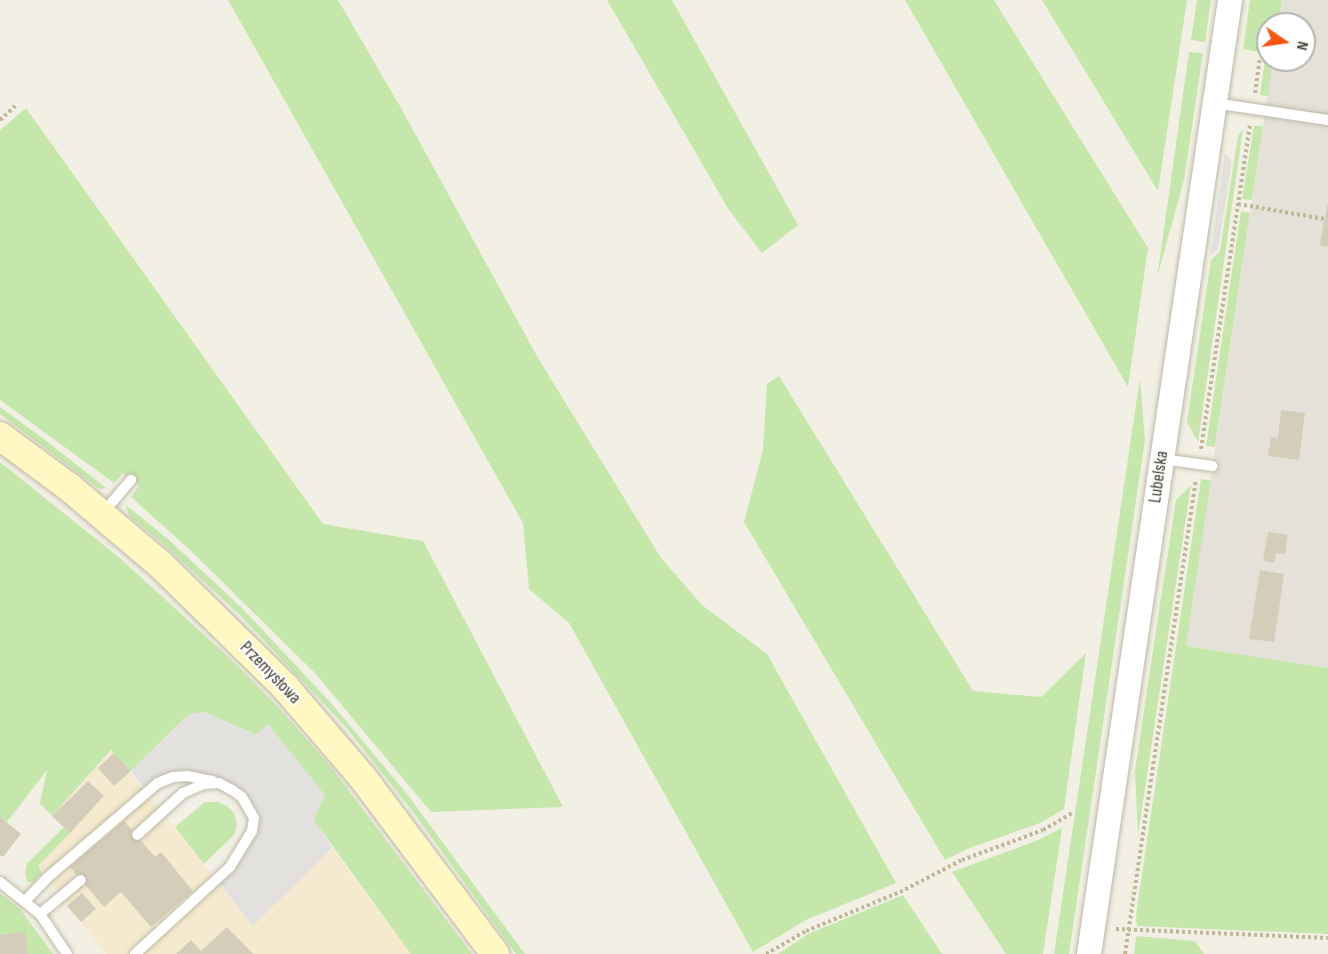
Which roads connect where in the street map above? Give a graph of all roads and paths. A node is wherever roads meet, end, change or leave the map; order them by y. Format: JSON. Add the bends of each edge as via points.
{"nodes":[{"id":1,"x":1230,"y":0,"type":"edge"},
{"id":2,"x":1258,"y":72,"type":"edge"},
{"id":3,"x":1214,"y":103,"type":"junction"},
{"id":4,"x":15,"y":106,"type":"dead end"},
{"id":5,"x":1253,"y":109,"type":"junction"},
{"id":6,"x":0,"y":120,"type":"edge"},
{"id":7,"x":1328,"y":120,"type":"edge"},
{"id":8,"x":1238,"y":204,"type":"junction"},
{"id":9,"x":1324,"y":219,"type":"dead end"},
{"id":10,"x":0,"y":436,"type":"edge"},
{"id":11,"x":1162,"y":459,"type":"junction"},
{"id":12,"x":1199,"y":464,"type":"junction"},
{"id":13,"x":1213,"y":466,"type":"dead end"},
{"id":14,"x":131,"y":480,"type":"dead end"},
{"id":15,"x":102,"y":514,"type":"junction"},
{"id":16,"x":219,"y":783,"type":"junction"},
{"id":17,"x":1072,"y":813,"type":"dead end"},
{"id":18,"x":137,"y":836,"type":"dead end"},
{"id":19,"x":81,"y":880,"type":"dead end"},
{"id":20,"x":0,"y":882,"type":"edge"},
{"id":21,"x":25,"y":901,"type":"junction"},
{"id":22,"x":40,"y":914,"type":"junction"},
{"id":23,"x":1093,"y":928,"type":"junction"},
{"id":24,"x":1129,"y":930,"type":"junction"},
{"id":25,"x":1328,"y":938,"type":"edge"},
{"id":26,"x":67,"y":954,"type":"edge"},
{"id":27,"x":135,"y":954,"type":"edge"},
{"id":28,"x":495,"y":954,"type":"edge"},
{"id":29,"x":766,"y":954,"type":"edge"},
{"id":30,"x":1089,"y":954,"type":"edge"},
{"id":31,"x":1125,"y":954,"type":"edge"}],
"edges":[{"from":1,"to":3,"type":"street","name":"Lubelska"},
{"from":2,"to":5,"type":"path"},
{"from":3,"to":5,"type":"lane"},
{"from":3,"to":11,"type":"street","name":"Lubelska"},
{"from":4,"to":6,"type":"path"},
{"from":5,"to":7,"type":"lane"},
{"from":5,"to":8,"type":"path"},
{"from":8,"to":9,"type":"path"},
{"from":8,"to":12,"type":"path"},
{"from":10,"to":15,"type":"main road","name":"Przemysłowa"},
{"from":11,"to":12,"type":"lane"},
{"from":11,"to":23,"type":"street","name":"Lubelska"},
{"from":12,"to":13,"type":"lane"},
{"from":12,"to":24,"type":"path"},
{"from":14,"to":15,"type":"lane"},
{"from":15,"to":28,"type":"main road","name":"Przemysłowa","via":[[188,591],[311,716],[394,816]]},
{"from":16,"to":18,"type":"lane","via":[[189,790]]},
{"from":16,"to":21,"type":"lane","via":[[187,776],[158,783],[46,878]]},
{"from":16,"to":27,"type":"lane","via":[[242,797],[250,807],[254,818],[252,831],[230,867]]},
{"from":17,"to":29,"type":"path","via":[[1043,830],[962,860]]},
{"from":19,"to":22,"type":"lane"},
{"from":20,"to":21,"type":"lane"},
{"from":21,"to":22,"type":"lane"},
{"from":22,"to":26,"type":"lane"},
{"from":23,"to":24,"type":"path"},
{"from":23,"to":30,"type":"street","name":"Lubelska"},
{"from":24,"to":25,"type":"path"},
{"from":24,"to":31,"type":"path"}]}
